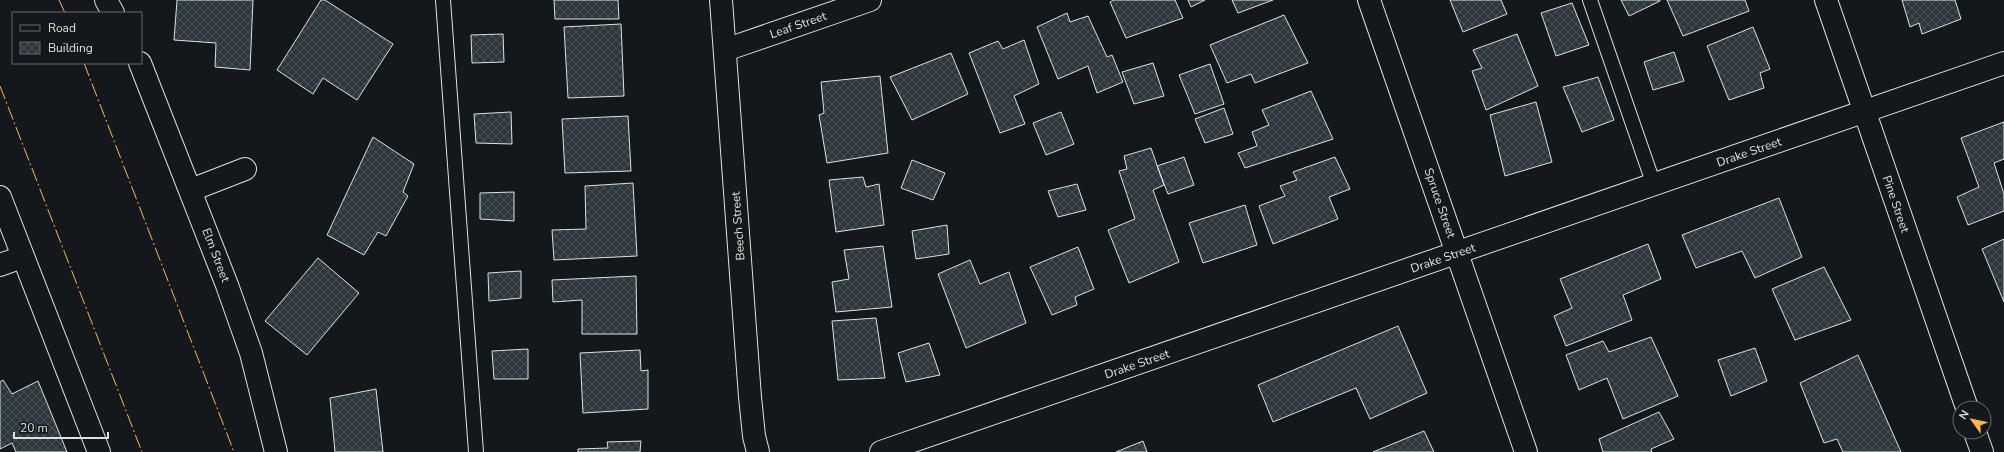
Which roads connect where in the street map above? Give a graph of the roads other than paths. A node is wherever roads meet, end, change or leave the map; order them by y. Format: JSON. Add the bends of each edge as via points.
{"nodes":[{"id":1,"x":106,"y":0,"type":"edge"},
{"id":2,"x":443,"y":0,"type":"edge"},
{"id":3,"x":721,"y":0,"type":"edge"},
{"id":4,"x":870,"y":0,"type":"edge"},
{"id":5,"x":1369,"y":0,"type":"edge"},
{"id":6,"x":1590,"y":0,"type":"edge"},
{"id":7,"x":1826,"y":0,"type":"edge"},
{"id":8,"x":112,"y":12,"type":"edge"},
{"id":9,"x":725,"y":50,"type":"junction"},
{"id":10,"x":2004,"y":63,"type":"edge"},
{"id":11,"x":140,"y":64,"type":"edge"},
{"id":12,"x":1864,"y":112,"type":"junction"},
{"id":13,"x":245,"y":169,"type":"dead end"},
{"id":14,"x":1654,"y":185,"type":"junction"},
{"id":15,"x":191,"y":190,"type":"junction"},
{"id":16,"x":0,"y":197,"type":"edge"},
{"id":17,"x":1457,"y":253,"type":"junction"},
{"id":18,"x":22,"y":257,"type":"junction"},
{"id":19,"x":0,"y":265,"type":"edge"},
{"id":20,"x":1964,"y":400,"type":"edge"},
{"id":21,"x":1978,"y":440,"type":"edge"},
{"id":22,"x":99,"y":452,"type":"edge"},
{"id":23,"x":276,"y":452,"type":"edge"},
{"id":24,"x":476,"y":452,"type":"edge"},
{"id":25,"x":758,"y":452,"type":"edge"},
{"id":26,"x":882,"y":452,"type":"edge"},
{"id":27,"x":1526,"y":452,"type":"edge"},
{"id":28,"x":1982,"y":452,"type":"edge"}],
"edges":[{"from":1,"to":8,"type":"street"},
{"from":2,"to":24,"type":"lane"},
{"from":3,"to":9,"type":"street","name":"Beech Street"},
{"from":4,"to":9,"type":"street","name":"Leaf Street"},
{"from":5,"to":17,"type":"street","name":"Spruce Street"},
{"from":6,"to":14,"type":"lane"},
{"from":7,"to":12,"type":"street","name":"Pine Street"},
{"from":9,"to":25,"type":"street","name":"Beech Street","via":[[750,397]]},
{"from":10,"to":12,"type":"street","name":"Drake Street"},
{"from":11,"to":15,"type":"street","name":"Elm Street"},
{"from":12,"to":14,"type":"street","name":"Drake Street"},
{"from":12,"to":20,"type":"street","name":"Pine Street"},
{"from":13,"to":15,"type":"street"},
{"from":14,"to":17,"type":"street","name":"Drake Street"},
{"from":15,"to":23,"type":"street","name":"Elm Street","via":[[228,284],[251,353]]},
{"from":16,"to":18,"type":"street"},
{"from":17,"to":26,"type":"street","name":"Drake Street"},
{"from":17,"to":27,"type":"street","name":"Spruce Street"},
{"from":18,"to":19,"type":"street"},
{"from":18,"to":22,"type":"street"},
{"from":21,"to":28,"type":"street"}]}
